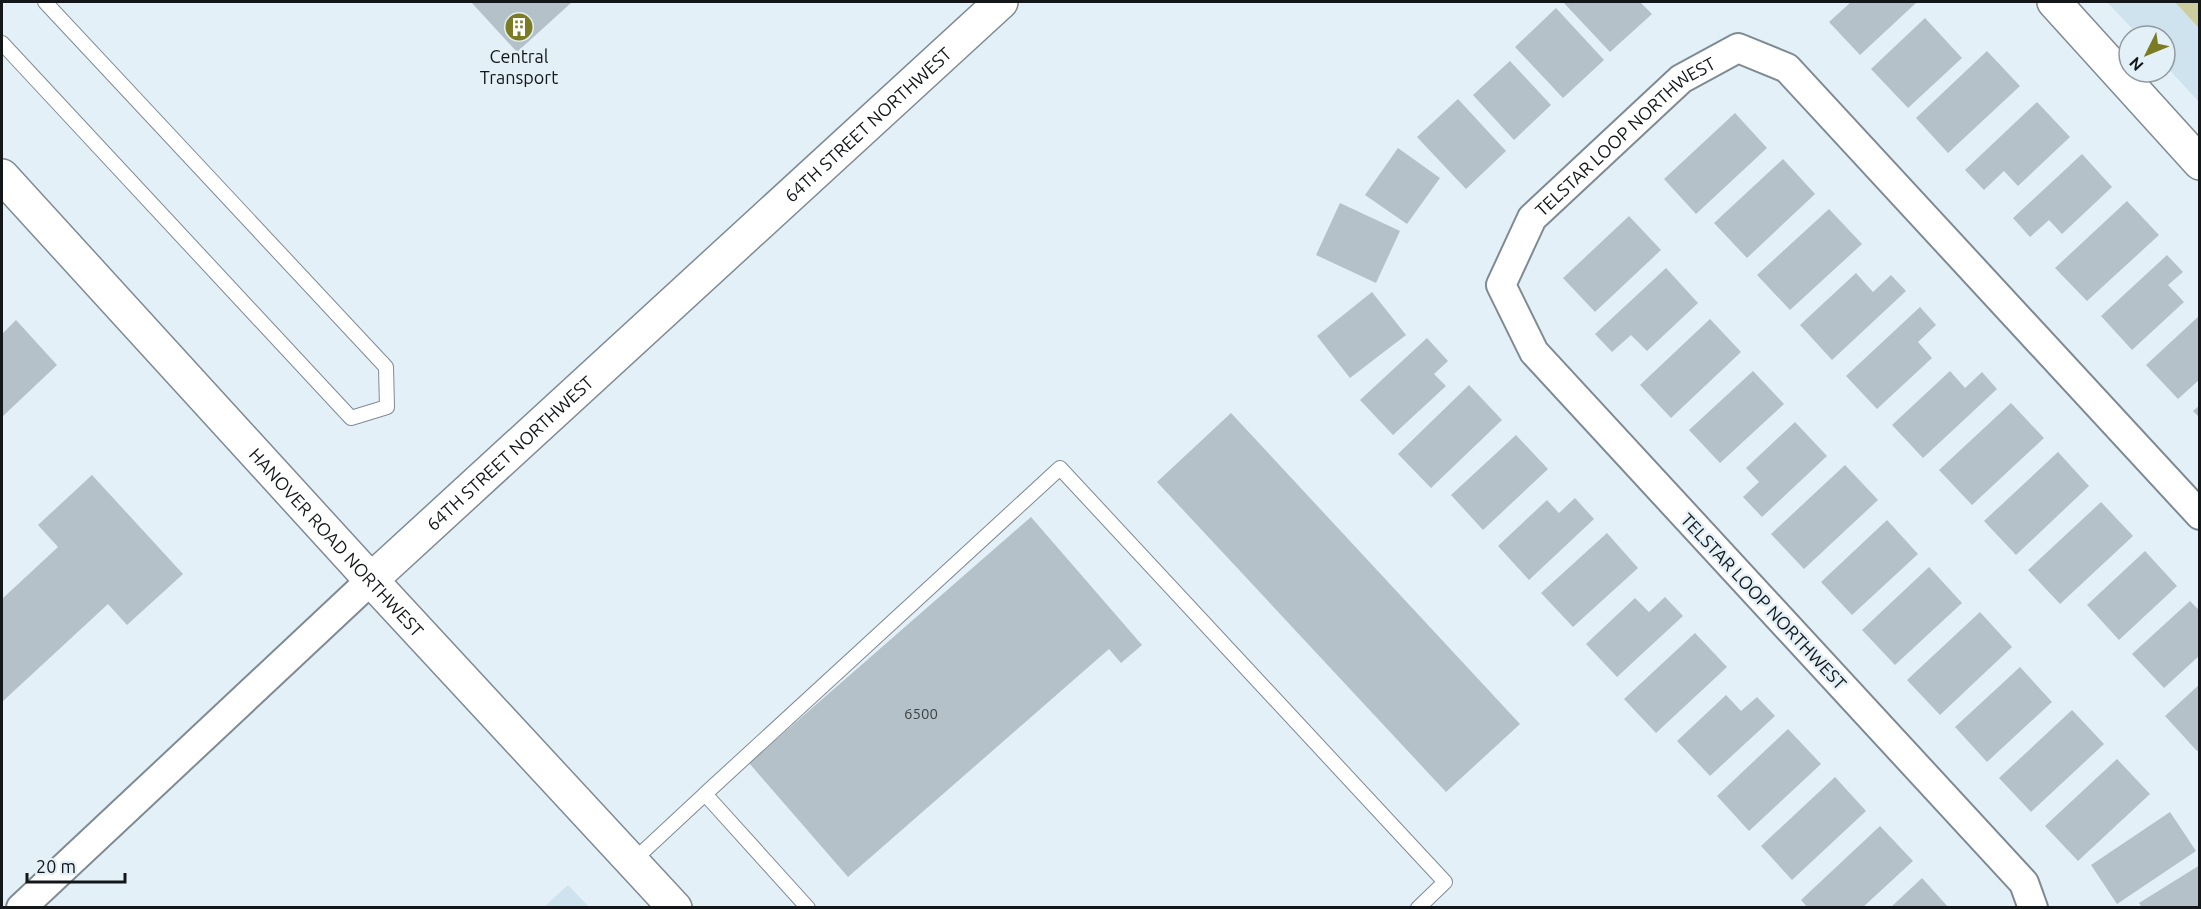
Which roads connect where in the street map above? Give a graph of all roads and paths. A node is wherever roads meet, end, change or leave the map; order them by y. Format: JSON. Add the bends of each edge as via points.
{"nodes":[{"id":1,"x":45,"y":2,"type":"edge"},
{"id":2,"x":1001,"y":2,"type":"edge"},
{"id":3,"x":2054,"y":2,"type":"edge"},
{"id":4,"x":2,"y":43,"type":"edge"},
{"id":5,"x":2199,"y":163,"type":"edge"},
{"id":6,"x":2,"y":176,"type":"edge"},
{"id":7,"x":2199,"y":515,"type":"edge"},
{"id":8,"x":371,"y":580,"type":"junction"},
{"id":9,"x":705,"y":794,"type":"junction"},
{"id":10,"x":633,"y":861,"type":"junction"},
{"id":11,"x":21,"y":908,"type":"edge"},
{"id":12,"x":675,"y":908,"type":"edge"},
{"id":13,"x":808,"y":908,"type":"edge"},
{"id":14,"x":1418,"y":908,"type":"edge"},
{"id":15,"x":2033,"y":908,"type":"edge"}],
"edges":[{"from":1,"to":4,"type":"lane","via":[[386,367],[387,407],[351,418]]},
{"from":2,"to":8,"type":"street","name":"64TH STREET NORTHWEST"},
{"from":3,"to":5,"type":"street"},
{"from":6,"to":8,"type":"street","name":"HANOVER ROAD NORTHWEST"},
{"from":7,"to":15,"type":"street","name":"TELSTAR LOOP NORTHWEST","via":[[1787,68],[1738,48],[1681,79],[1532,218],[1501,285],[1534,352],[2024,883]]},
{"from":8,"to":10,"type":"street","name":"HANOVER ROAD NORTHWEST"},
{"from":8,"to":11,"type":"street","name":"64TH STREET NORTHWEST"},
{"from":9,"to":10,"type":"lane"},
{"from":9,"to":13,"type":"lane"},
{"from":9,"to":14,"type":"lane","via":[[1060,468],[1445,882]]},
{"from":10,"to":12,"type":"street","name":"HANOVER ROAD NORTHWEST"}]}
